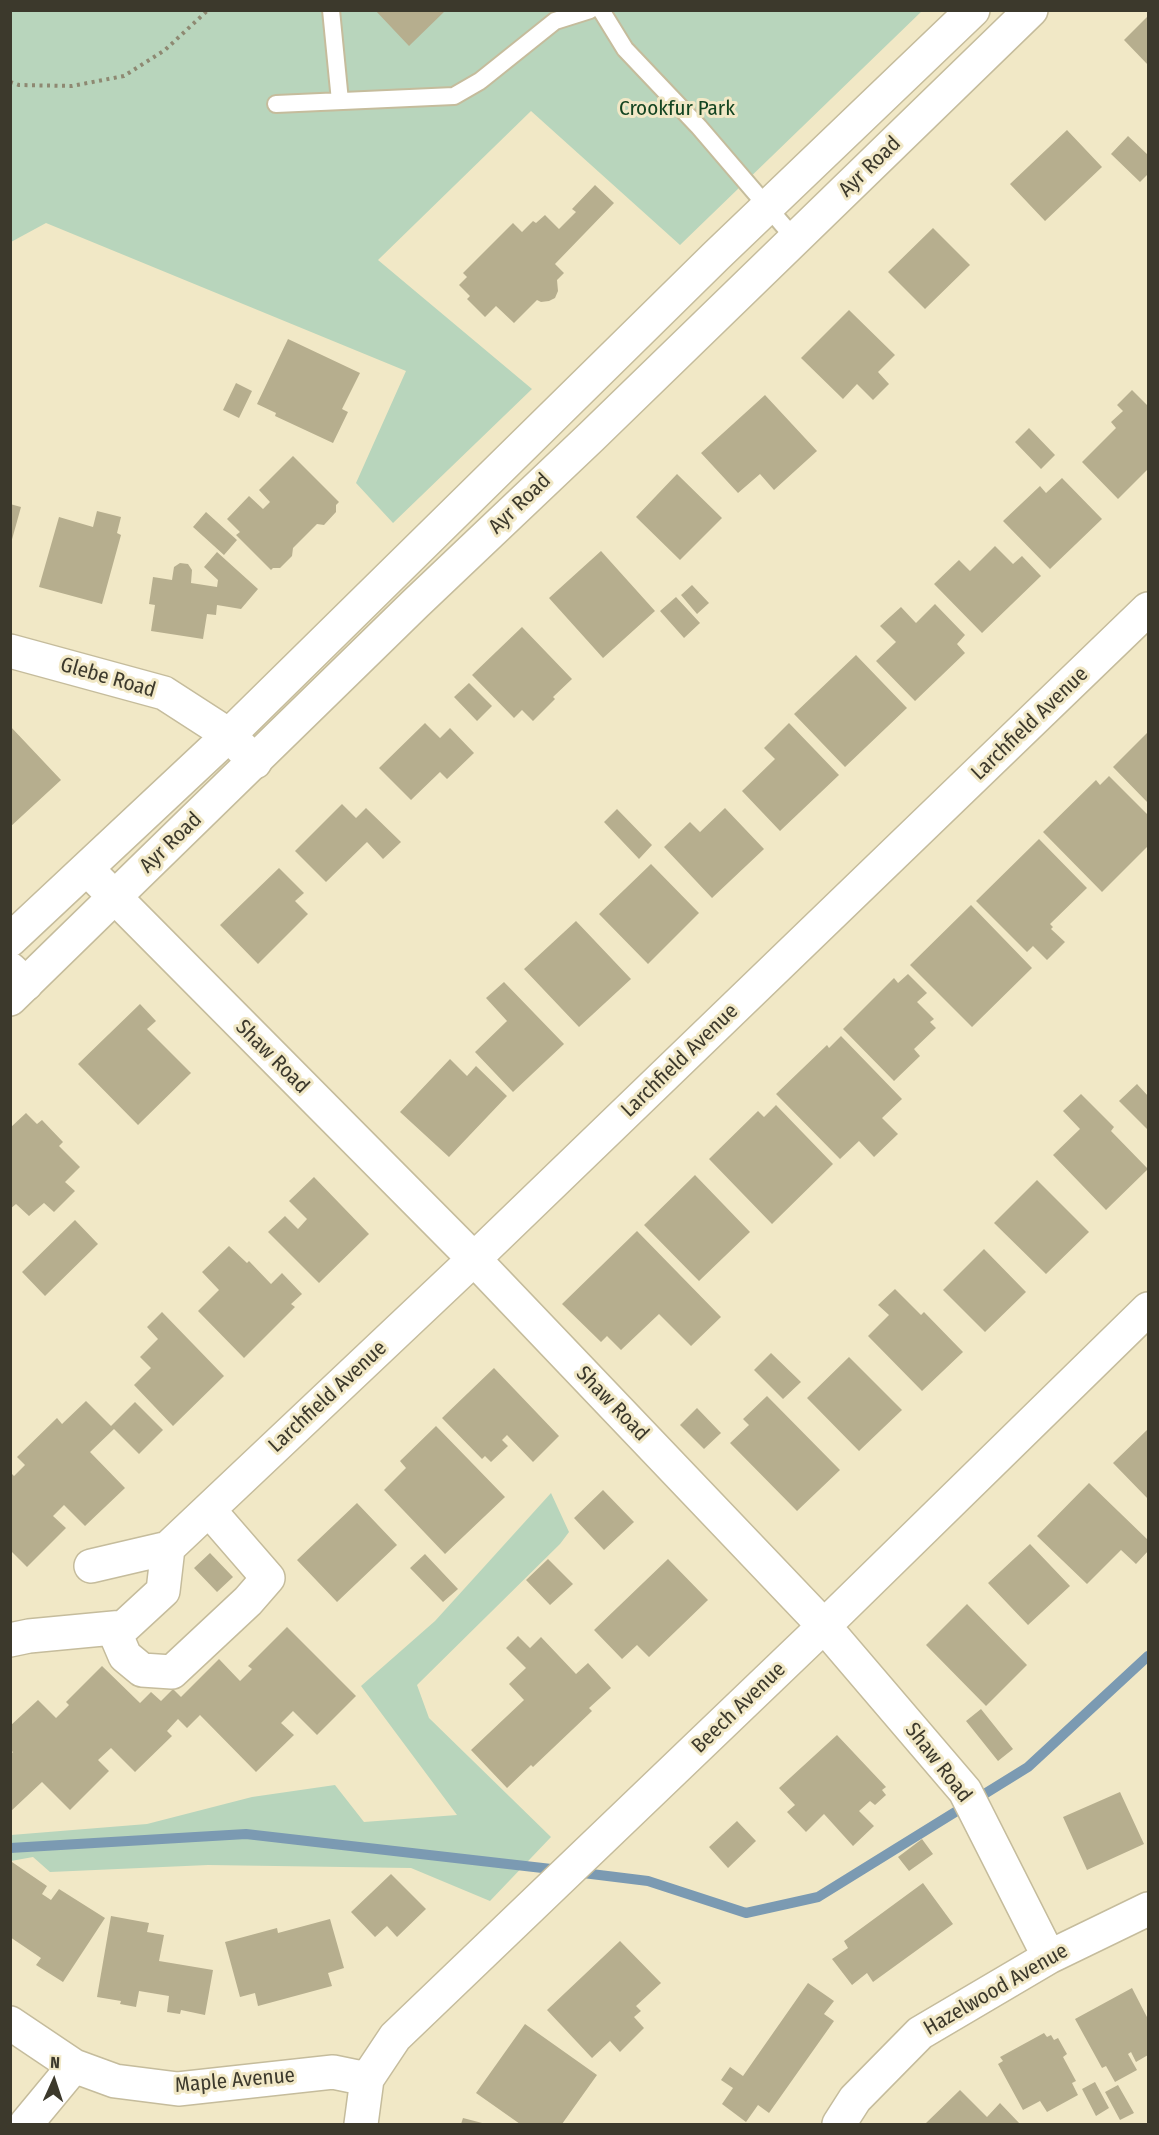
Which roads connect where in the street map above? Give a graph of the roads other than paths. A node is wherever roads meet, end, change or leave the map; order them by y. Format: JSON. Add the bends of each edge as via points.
{"nodes":[{"id":1,"x":331,"y":10,"type":"edge"},
{"id":2,"x":590,"y":10,"type":"edge"},
{"id":3,"x":601,"y":10,"type":"edge"},
{"id":4,"x":973,"y":10,"type":"edge"},
{"id":5,"x":1031,"y":10,"type":"edge"},
{"id":6,"x":340,"y":101,"type":"junction"},
{"id":7,"x":276,"y":104,"type":"dead end"},
{"id":8,"x":767,"y":208,"type":"junction"},
{"id":9,"x":795,"y":239,"type":"junction"},
{"id":10,"x":1149,"y":609,"type":"edge"},
{"id":11,"x":10,"y":651,"type":"edge"},
{"id":12,"x":229,"y":735,"type":"junction"},
{"id":13,"x":255,"y":762,"type":"junction"},
{"id":14,"x":87,"y":868,"type":"junction"},
{"id":15,"x":114,"y":898,"type":"junction"},
{"id":16,"x":10,"y":940,"type":"edge"},
{"id":17,"x":16,"y":984,"type":"edge"},
{"id":18,"x":474,"y":1259,"type":"junction"},
{"id":19,"x":1149,"y":1309,"type":"edge"},
{"id":20,"x":209,"y":1510,"type":"junction"},
{"id":21,"x":168,"y":1548,"type":"junction"},
{"id":22,"x":91,"y":1566,"type":"dead end"},
{"id":23,"x":824,"y":1626,"type":"junction"},
{"id":24,"x":113,"y":1628,"type":"junction"},
{"id":25,"x":10,"y":1640,"type":"edge"},
{"id":26,"x":1149,"y":1909,"type":"edge"},
{"id":27,"x":1049,"y":1957,"type":"junction"},
{"id":28,"x":10,"y":2023,"type":"edge"},
{"id":29,"x":74,"y":2066,"type":"junction"},
{"id":30,"x":367,"y":2079,"type":"junction"},
{"id":31,"x":26,"y":2124,"type":"edge"},
{"id":32,"x":361,"y":2124,"type":"edge"},
{"id":33,"x":839,"y":2124,"type":"edge"}],
"edges":[{"from":1,"to":6,"type":"lane"},
{"from":2,"to":6,"type":"lane","via":[[555,21],[480,81],[454,96]]},
{"from":3,"to":8,"type":"lane","via":[[625,49],[699,127]]},
{"from":4,"to":8,"type":"street","name":"Ayr Road"},
{"from":5,"to":9,"type":"street","name":"Ayr Road"},
{"from":6,"to":7,"type":"lane"},
{"from":8,"to":9,"type":"lane"},
{"from":8,"to":12,"type":"street","name":"Ayr Road"},
{"from":9,"to":13,"type":"street","name":"Ayr Road"},
{"from":10,"to":18,"type":"street","name":"Larchfield Avenue"},
{"from":11,"to":12,"type":"street","name":"Glebe Road","via":[[164,693]]},
{"from":12,"to":13,"type":"street","name":"Glebe Road"},
{"from":12,"to":14,"type":"street","name":"Ayr Road"},
{"from":13,"to":15,"type":"street","name":"Ayr Road"},
{"from":14,"to":15,"type":"street","name":"Shaw Road"},
{"from":14,"to":16,"type":"street","name":"Ayr Road"},
{"from":15,"to":17,"type":"street","name":"Ayr Road"},
{"from":15,"to":18,"type":"street","name":"Shaw Road"},
{"from":18,"to":20,"type":"street","name":"Larchfield Avenue"},
{"from":18,"to":23,"type":"street","name":"Shaw Road"},
{"from":19,"to":23,"type":"street","name":"Beech Avenue"},
{"from":20,"to":21,"type":"street","name":"Larchfield Avenue"},
{"from":20,"to":24,"type":"street","via":[[268,1578],[172,1672],[142,1670],[124,1656]]},
{"from":21,"to":22,"type":"street"},
{"from":21,"to":24,"type":"street","via":[[163,1591],[124,1627]]},
{"from":23,"to":27,"type":"street","name":"Shaw Road","via":[[965,1791]]},
{"from":23,"to":30,"type":"street","name":"Beech Avenue","via":[[395,2037]]},
{"from":24,"to":25,"type":"street"},
{"from":26,"to":27,"type":"street","name":"Hazelwood Avenue"},
{"from":27,"to":33,"type":"street","name":"Hazelwood Avenue","via":[[920,2033],[855,2099]]},
{"from":28,"to":29,"type":"street","name":"Maple Avenue"},
{"from":29,"to":30,"type":"street","name":"Maple Avenue","via":[[115,2081],[178,2089],[333,2072]]},
{"from":29,"to":31,"type":"street"},
{"from":30,"to":32,"type":"street","name":"Beech Avenue"}]}
